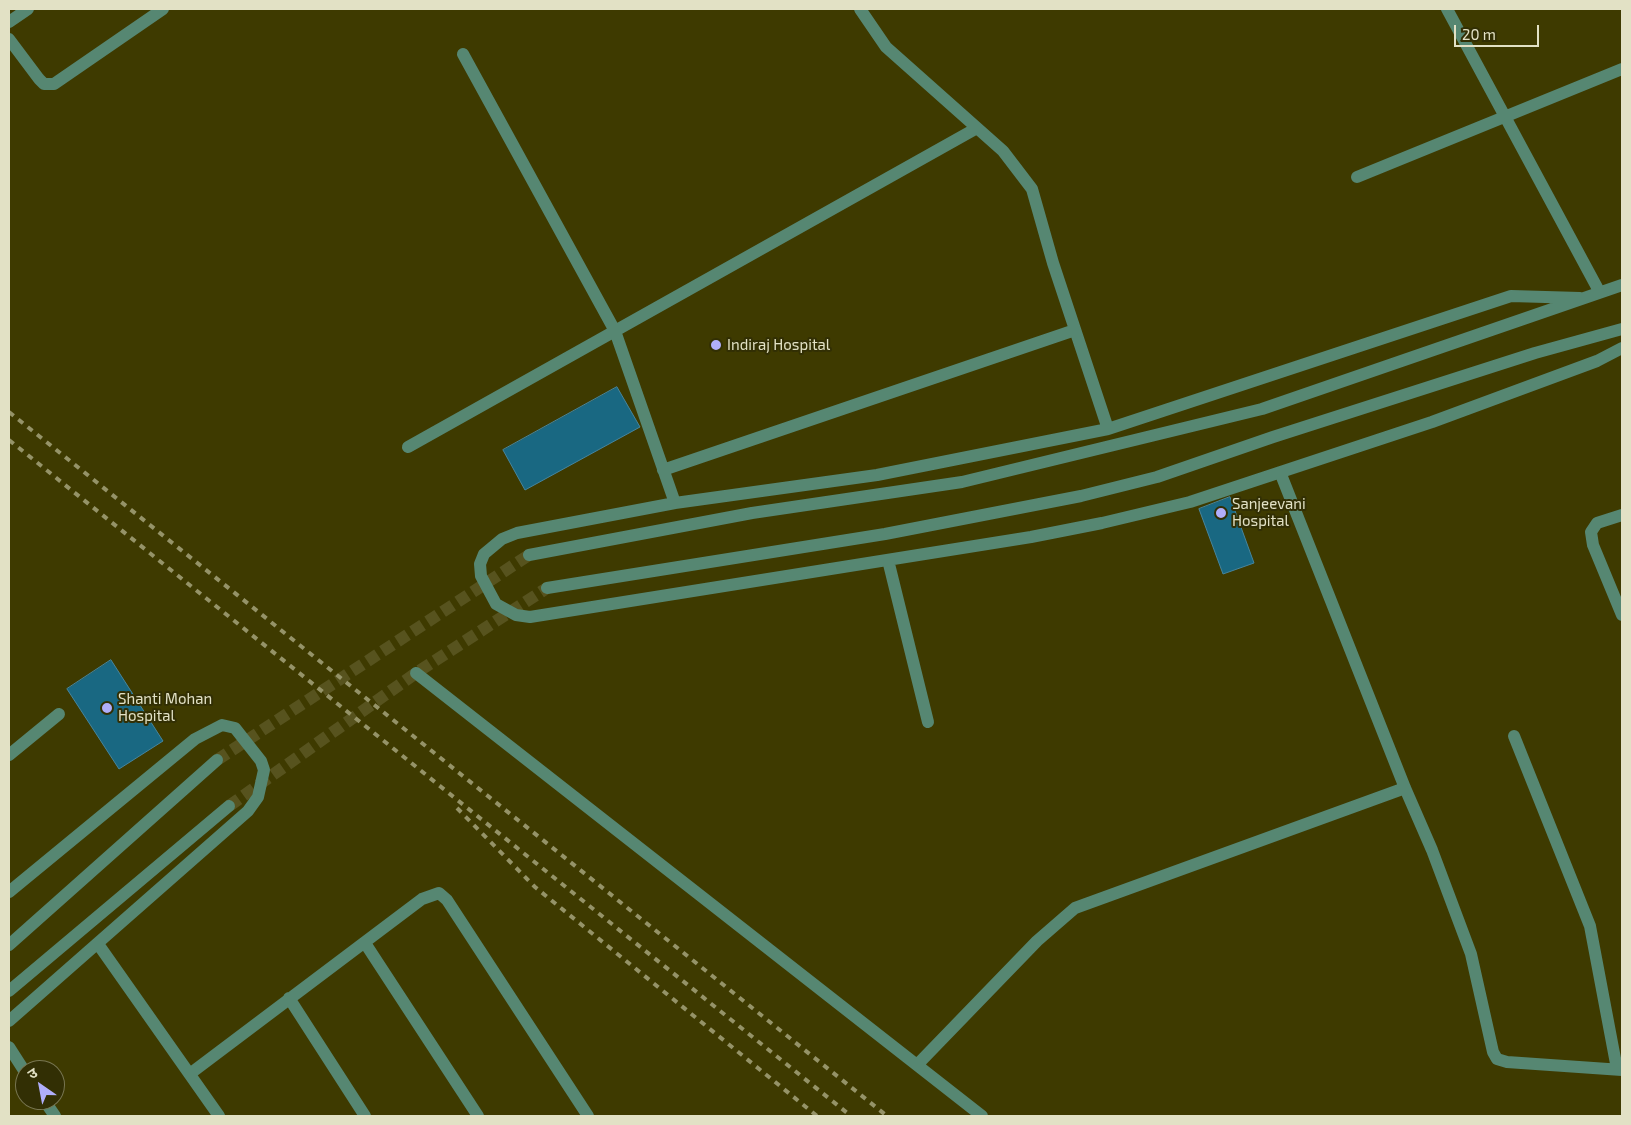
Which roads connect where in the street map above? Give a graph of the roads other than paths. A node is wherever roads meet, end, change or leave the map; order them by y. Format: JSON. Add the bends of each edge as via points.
{"nodes":[{"id":1,"x":28,"y":9,"type":"edge"},
{"id":2,"x":163,"y":9,"type":"edge"},
{"id":3,"x":860,"y":9,"type":"edge"},
{"id":4,"x":1447,"y":9,"type":"edge"},
{"id":5,"x":9,"y":22,"type":"edge"},
{"id":6,"x":9,"y":39,"type":"edge"},
{"id":7,"x":463,"y":54,"type":"dead end"},
{"id":8,"x":1622,"y":69,"type":"edge"},
{"id":9,"x":1503,"y":116,"type":"junction"},
{"id":10,"x":977,"y":128,"type":"junction"},
{"id":11,"x":1357,"y":177,"type":"dead end"},
{"id":12,"x":1622,"y":285,"type":"edge"},
{"id":13,"x":1599,"y":291,"type":"junction"},
{"id":14,"x":1580,"y":298,"type":"junction"},
{"id":15,"x":1622,"y":329,"type":"edge"},
{"id":16,"x":1075,"y":330,"type":"junction"},
{"id":17,"x":615,"y":331,"type":"junction"},
{"id":18,"x":1622,"y":348,"type":"edge"},
{"id":19,"x":1108,"y":429,"type":"junction"},
{"id":20,"x":408,"y":447,"type":"dead end"},
{"id":21,"x":663,"y":470,"type":"junction"},
{"id":22,"x":1280,"y":472,"type":"junction"},
{"id":23,"x":674,"y":503,"type":"junction"},
{"id":24,"x":1622,"y":515,"type":"edge"},
{"id":25,"x":529,"y":555,"type":"tunnel mouth"},
{"id":26,"x":888,"y":560,"type":"junction"},
{"id":27,"x":547,"y":588,"type":"tunnel mouth"},
{"id":28,"x":1622,"y":615,"type":"edge"},
{"id":29,"x":416,"y":672,"type":"dead end"},
{"id":30,"x":60,"y":714,"type":"dead end"},
{"id":31,"x":928,"y":722,"type":"dead end"},
{"id":32,"x":1514,"y":736,"type":"dead end"},
{"id":33,"x":9,"y":754,"type":"edge"},
{"id":34,"x":217,"y":760,"type":"tunnel mouth"},
{"id":35,"x":1405,"y":788,"type":"junction"},
{"id":36,"x":229,"y":806,"type":"tunnel mouth"},
{"id":37,"x":9,"y":892,"type":"edge"},
{"id":38,"x":365,"y":942,"type":"junction"},
{"id":39,"x":98,"y":944,"type":"junction"},
{"id":40,"x":9,"y":945,"type":"edge"},
{"id":41,"x":9,"y":991,"type":"edge"},
{"id":42,"x":288,"y":998,"type":"junction"},
{"id":43,"x":9,"y":1021,"type":"edge"},
{"id":44,"x":9,"y":1047,"type":"edge"},
{"id":45,"x":17,"y":1060,"type":"edge"},
{"id":46,"x":917,"y":1065,"type":"junction"},
{"id":47,"x":1620,"y":1070,"type":"edge"},
{"id":48,"x":190,"y":1073,"type":"junction"},
{"id":49,"x":219,"y":1116,"type":"edge"},
{"id":50,"x":365,"y":1116,"type":"edge"},
{"id":51,"x":478,"y":1116,"type":"edge"},
{"id":52,"x":588,"y":1116,"type":"edge"},
{"id":53,"x":982,"y":1116,"type":"edge"}],
"edges":[{"from":1,"to":5,"type":"street"},
{"from":2,"to":6,"type":"street","via":[[54,84],[44,84]]},
{"from":3,"to":10,"type":"street","via":[[886,46]]},
{"from":4,"to":9,"type":"street"},
{"from":7,"to":17,"type":"street"},
{"from":8,"to":9,"type":"street"},
{"from":9,"to":11,"type":"street"},
{"from":9,"to":13,"type":"street"},
{"from":10,"to":16,"type":"street","via":[[1003,151],[1032,189]]},
{"from":10,"to":17,"type":"street"},
{"from":12,"to":13,"type":"street"},
{"from":13,"to":14,"type":"street"},
{"from":14,"to":19,"type":"street","via":[[1512,296]]},
{"from":14,"to":25,"type":"street","via":[[1253,412],[962,482],[752,513]]},
{"from":15,"to":27,"type":"street","via":[[1535,353],[1157,477],[1081,496],[885,534]]},
{"from":16,"to":19,"type":"street"},
{"from":16,"to":21,"type":"street"},
{"from":17,"to":20,"type":"street"},
{"from":17,"to":21,"type":"street"},
{"from":18,"to":22,"type":"street","via":[[1597,361],[1432,422]]},
{"from":19,"to":23,"type":"street","via":[[876,476]]},
{"from":21,"to":23,"type":"street"},
{"from":22,"to":26,"type":"street","via":[[1190,502],[1102,523]]},
{"from":22,"to":35,"type":"street"},
{"from":23,"to":26,"type":"street","via":[[534,528],[502,538],[484,554],[480,564],[481,576],[496,604],[502,609],[530,617]]},
{"from":24,"to":28,"type":"street","via":[[1597,523],[1591,532],[1593,545]]},
{"from":26,"to":31,"type":"street"},
{"from":29,"to":46,"type":"street"},
{"from":30,"to":33,"type":"street"},
{"from":32,"to":47,"type":"street","via":[[1590,926]]},
{"from":34,"to":40,"type":"street"},
{"from":35,"to":46,"type":"street","via":[[1075,908],[1036,941]]},
{"from":35,"to":47,"type":"street","via":[[1471,954],[1490,1043],[1497,1059]]},
{"from":36,"to":41,"type":"street"},
{"from":37,"to":39,"type":"street","via":[[195,738],[222,725],[235,728],[261,761],[264,770],[258,797],[227,832]]},
{"from":38,"to":42,"type":"street"},
{"from":38,"to":51,"type":"street"},
{"from":38,"to":52,"type":"street","via":[[422,899],[439,893],[447,900]]},
{"from":39,"to":43,"type":"street"},
{"from":39,"to":48,"type":"street"},
{"from":42,"to":48,"type":"street"},
{"from":42,"to":50,"type":"street"},
{"from":44,"to":45,"type":"street"},
{"from":46,"to":53,"type":"street"},
{"from":48,"to":49,"type":"street"}]}
